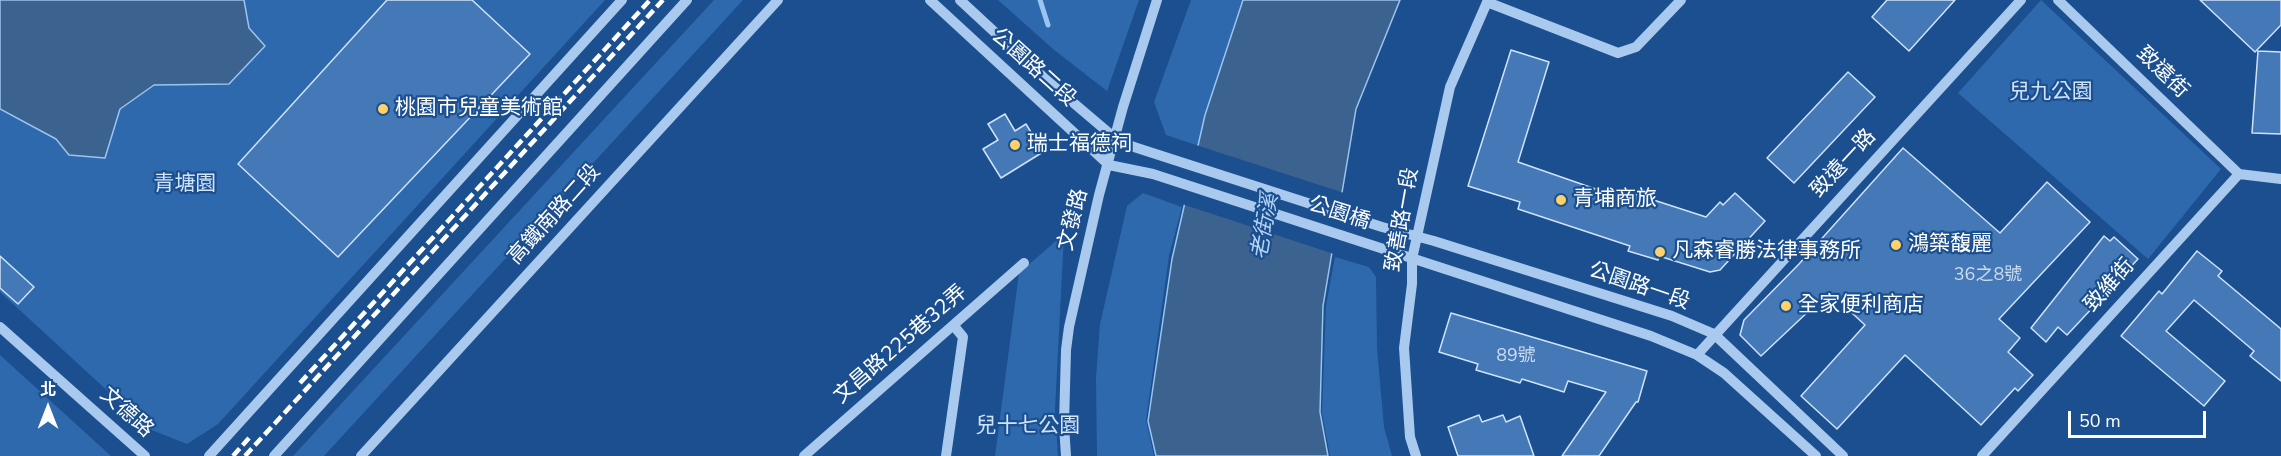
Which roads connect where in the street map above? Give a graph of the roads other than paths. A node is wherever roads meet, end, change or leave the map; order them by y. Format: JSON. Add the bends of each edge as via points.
{"nodes":[{"id":1,"x":622,"y":0,"type":"edge"},
{"id":2,"x":687,"y":0,"type":"edge"},
{"id":3,"x":778,"y":0,"type":"edge"},
{"id":4,"x":930,"y":0,"type":"edge"},
{"id":5,"x":960,"y":0,"type":"edge"},
{"id":6,"x":1157,"y":0,"type":"edge"},
{"id":7,"x":1682,"y":0,"type":"edge"},
{"id":8,"x":2021,"y":0,"type":"edge"},
{"id":9,"x":2058,"y":0,"type":"edge"},
{"id":10,"x":1488,"y":1,"type":"edge"},
{"id":11,"x":1116,"y":139,"type":"junction"},
{"id":12,"x":1109,"y":165,"type":"junction"},
{"id":13,"x":2239,"y":174,"type":"junction"},
{"id":14,"x":2281,"y":179,"type":"edge"},
{"id":15,"x":1382,"y":227,"type":"joint"},
{"id":16,"x":1416,"y":236,"type":"junction"},
{"id":17,"x":1376,"y":247,"type":"joint"},
{"id":18,"x":1412,"y":259,"type":"junction"},
{"id":19,"x":1024,"y":264,"type":"dead end"},
{"id":20,"x":954,"y":326,"type":"junction"},
{"id":21,"x":0,"y":327,"type":"edge"},
{"id":22,"x":1714,"y":334,"type":"junction"},
{"id":23,"x":1697,"y":355,"type":"junction"},
{"id":24,"x":809,"y":454,"type":"edge"},
{"id":25,"x":145,"y":456,"type":"edge"},
{"id":26,"x":209,"y":456,"type":"edge"},
{"id":27,"x":274,"y":456,"type":"edge"},
{"id":28,"x":361,"y":456,"type":"edge"},
{"id":29,"x":946,"y":456,"type":"edge"},
{"id":30,"x":1066,"y":456,"type":"edge"},
{"id":31,"x":1416,"y":456,"type":"edge"},
{"id":32,"x":1816,"y":456,"type":"edge"},
{"id":33,"x":1843,"y":456,"type":"edge"},
{"id":34,"x":1982,"y":456,"type":"edge"}],
"edges":[{"from":1,"to":26,"type":"street"},
{"from":2,"to":27,"type":"street"},
{"from":3,"to":28,"type":"street","name":"高鐵南路二段"},
{"from":4,"to":12,"type":"street","name":"公園路二段"},
{"from":5,"to":11,"type":"street","name":"公園路二段"},
{"from":6,"to":11,"type":"street","name":"文發路"},
{"from":7,"to":10,"type":"street","via":[[1636,47],[1618,53]]},
{"from":8,"to":22,"type":"street","name":"致遠一路"},
{"from":9,"to":13,"type":"street","name":"致遠街"},
{"from":10,"to":16,"type":"street","name":"致善路一段","via":[[1450,87]]},
{"from":11,"to":12,"type":"street","name":"文發路"},
{"from":11,"to":15,"type":"street","name":"公園橋"},
{"from":12,"to":17,"type":"street","name":"公園橋","via":[[1153,174]]},
{"from":12,"to":30,"type":"street","name":"文發路","via":[[1069,327]]},
{"from":13,"to":14,"type":"street"},
{"from":13,"to":34,"type":"street","name":"致維街"},
{"from":15,"to":16,"type":"street","name":"公園路一段"},
{"from":16,"to":18,"type":"street","name":"致善路一段"},
{"from":16,"to":22,"type":"street","name":"公園路一段","via":[[1672,316]]},
{"from":17,"to":18,"type":"street","name":"公園路一段"},
{"from":18,"to":23,"type":"street","name":"公園路一段","via":[[1651,336]]},
{"from":18,"to":31,"type":"street","name":"致善路一段","via":[[1404,348],[1410,437]]},
{"from":19,"to":20,"type":"street","name":"文昌路225巷32弄"},
{"from":20,"to":24,"type":"street","name":"文昌路225巷32弄"},
{"from":20,"to":29,"type":"street","via":[[963,337]]},
{"from":21,"to":25,"type":"street","name":"文德路"},
{"from":22,"to":23,"type":"street","name":"致遠一路"},
{"from":22,"to":33,"type":"street","name":"公園路一段"},
{"from":23,"to":32,"type":"street","name":"公園路一段"}]}
